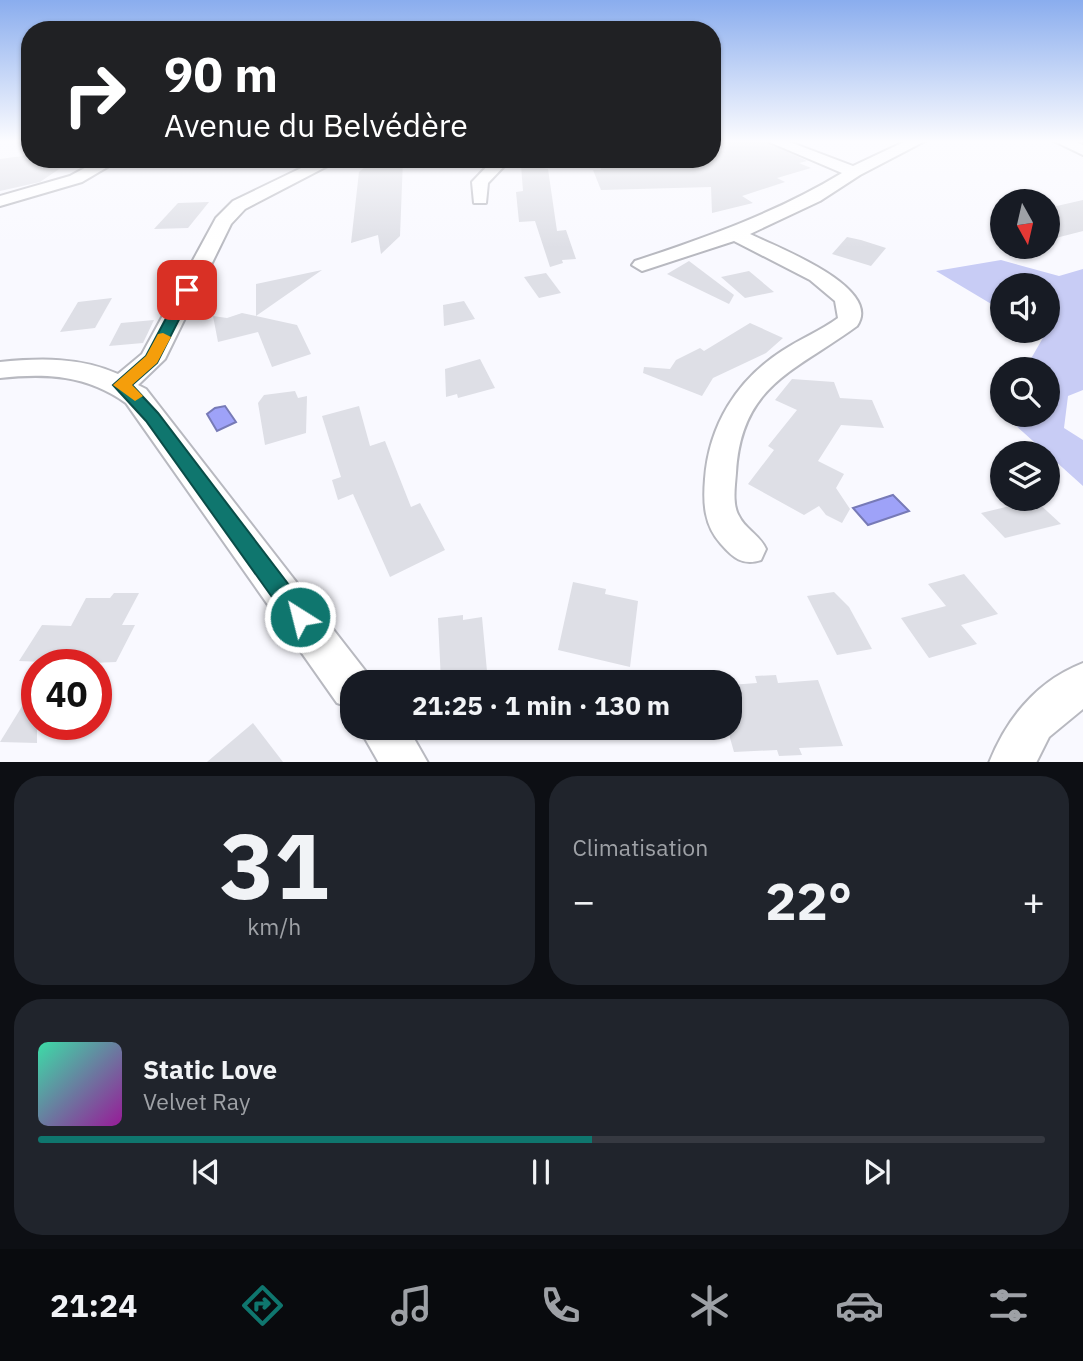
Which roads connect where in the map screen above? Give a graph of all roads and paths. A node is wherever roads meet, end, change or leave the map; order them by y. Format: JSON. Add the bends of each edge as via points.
{"nodes":[{"id":1,"x":77,"y":177,"type":"edge"},
{"id":2,"x":287,"y":177,"type":"edge"},
{"id":3,"x":485,"y":177,"type":"edge"},
{"id":4,"x":847,"y":177,"type":"edge"},
{"id":5,"x":480,"y":199,"type":"dead end"},
{"id":6,"x":0,"y":201,"type":"edge"},
{"id":7,"x":735,"y":234,"type":"junction"},
{"id":8,"x":642,"y":265,"type":"dead end"},
{"id":9,"x":0,"y":370,"type":"edge"},
{"id":10,"x":121,"y":385,"type":"junction"},
{"id":11,"x":749,"y":549,"type":"dead end"},
{"id":12,"x":340,"y":672,"type":"edge"},
{"id":13,"x":1083,"y":683,"type":"edge"},
{"id":14,"x":390,"y":740,"type":"edge"},
{"id":15,"x":406,"y":762,"type":"edge"},
{"id":16,"x":1011,"y":762,"type":"edge"}],
"edges":[{"from":1,"to":6,"type":"street"},
{"from":2,"to":10,"type":"street","via":[[239,205],[223,222],[152,359]]},
{"from":3,"to":5,"type":"street","via":[[480,182]]},
{"from":4,"to":7,"type":"street"},
{"from":7,"to":8,"type":"street"},
{"from":7,"to":11,"type":"street","via":[[821,279],[839,291],[850,307],[849,321],[780,363],[743,399],[721,454],[718,511],[728,532]]},
{"from":9,"to":10,"type":"street","via":[[77,369]]},
{"from":10,"to":12,"type":"street","via":[[136,396]]},
{"from":13,"to":16,"type":"street","via":[[1034,722]]},
{"from":14,"to":15,"type":"street"}]}
